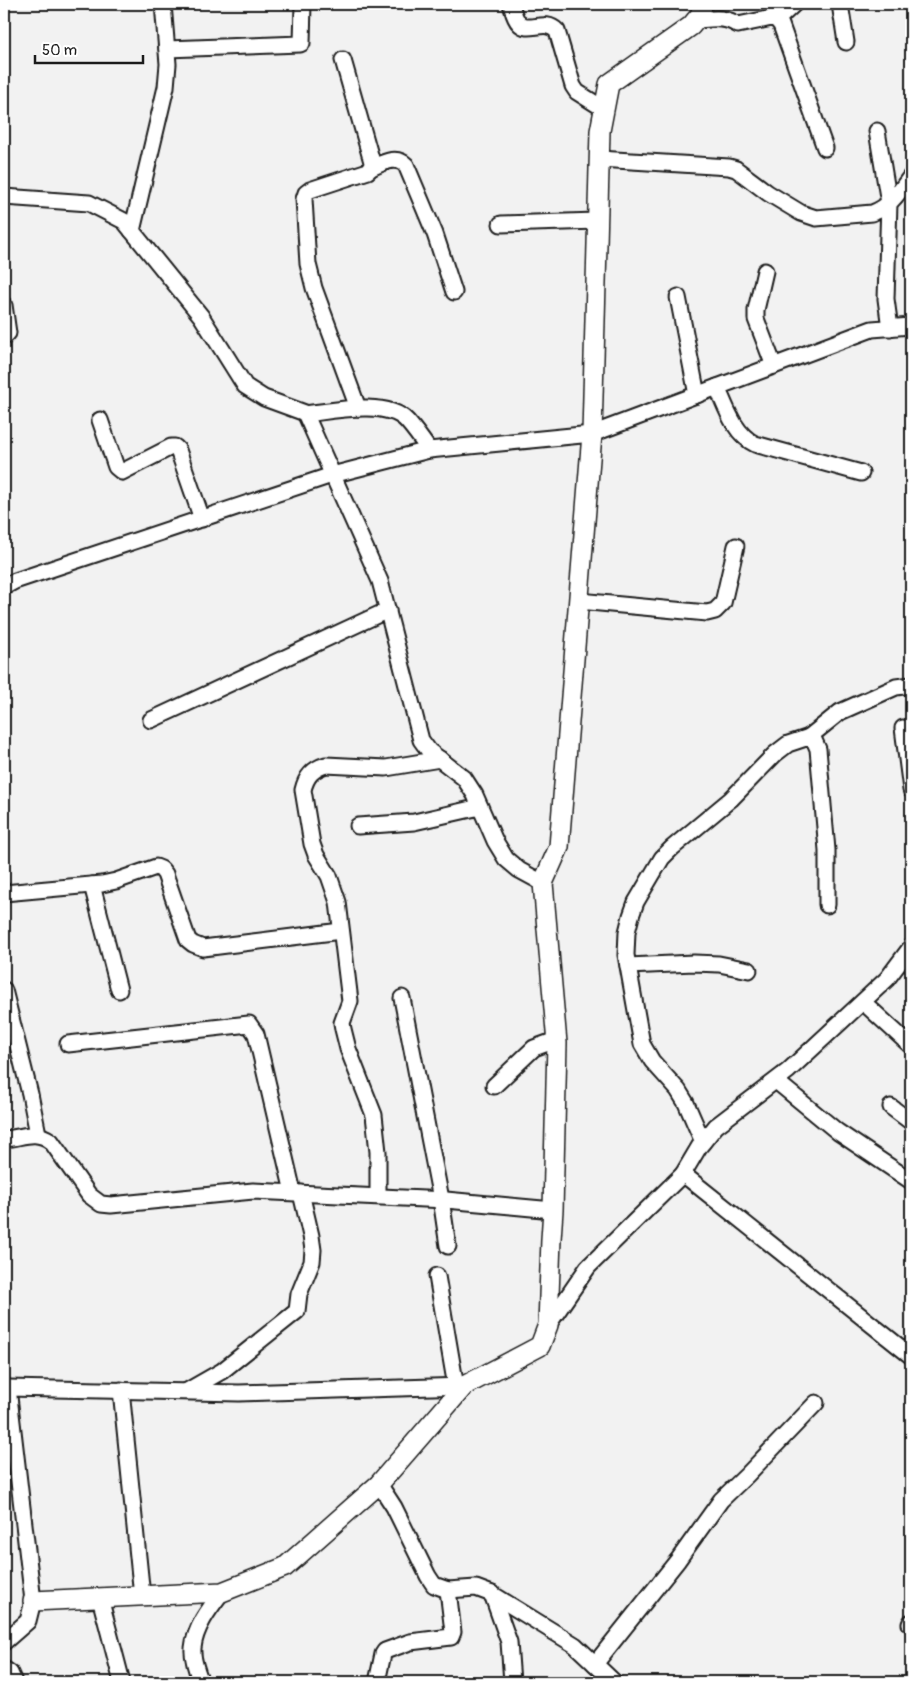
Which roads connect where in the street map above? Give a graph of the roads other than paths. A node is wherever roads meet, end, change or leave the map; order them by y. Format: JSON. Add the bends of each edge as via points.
{"nodes":[{"id":1,"x":163,"y":4,"type":"edge"},
{"id":2,"x":303,"y":4,"type":"edge"},
{"id":3,"x":511,"y":4,"type":"edge"},
{"id":4,"x":794,"y":4,"type":"edge"},
{"id":5,"x":840,"y":4,"type":"edge"},
{"id":6,"x":699,"y":12,"type":"edge"},
{"id":7,"x":777,"y":20,"type":"junction"},
{"id":8,"x":846,"y":42,"type":"dead end"},
{"id":9,"x":167,"y":49,"type":"junction"},
{"id":10,"x":343,"y":60,"type":"dead end"},
{"id":11,"x":604,"y":109,"type":"junction"},
{"id":12,"x":877,"y":131,"type":"dead end"},
{"id":13,"x":825,"y":148,"type":"dead end"},
{"id":14,"x":599,"y":159,"type":"junction"},
{"id":15,"x":371,"y":168,"type":"junction"},
{"id":16,"x":911,"y":176,"type":"edge"},
{"id":17,"x":4,"y":197,"type":"edge"},
{"id":18,"x":889,"y":203,"type":"junction"},
{"id":19,"x":598,"y":221,"type":"junction"},
{"id":20,"x":501,"y":224,"type":"dead end"},
{"id":21,"x":132,"y":231,"type":"junction"},
{"id":22,"x":765,"y":271,"type":"dead end"},
{"id":23,"x":454,"y":292,"type":"dead end"},
{"id":24,"x":678,"y":298,"type":"dead end"},
{"id":25,"x":4,"y":305,"type":"edge"},
{"id":26,"x":911,"y":326,"type":"edge"},
{"id":27,"x":890,"y":328,"type":"junction"},
{"id":28,"x":4,"y":337,"type":"edge"},
{"id":29,"x":774,"y":366,"type":"junction"},
{"id":30,"x":717,"y":387,"type":"junction"},
{"id":31,"x":697,"y":395,"type":"junction"},
{"id":32,"x":358,"y":408,"type":"junction"},
{"id":33,"x":305,"y":414,"type":"junction"},
{"id":34,"x":100,"y":420,"type":"dead end"},
{"id":35,"x":592,"y":434,"type":"junction"},
{"id":36,"x":428,"y":450,"type":"junction"},
{"id":37,"x":861,"y":473,"type":"dead end"},
{"id":38,"x":332,"y":474,"type":"junction"},
{"id":39,"x":202,"y":519,"type":"junction"},
{"id":40,"x":736,"y":546,"type":"dead end"},
{"id":41,"x":4,"y":587,"type":"edge"},
{"id":42,"x":579,"y":601,"type":"junction"},
{"id":43,"x":388,"y":610,"type":"junction"},
{"id":44,"x":911,"y":685,"type":"edge"},
{"id":45,"x":151,"y":720,"type":"dead end"},
{"id":46,"x":903,"y":728,"type":"dead end"},
{"id":47,"x":809,"y":737,"type":"junction"},
{"id":48,"x":440,"y":759,"type":"junction"},
{"id":49,"x":911,"y":790,"type":"edge"},
{"id":50,"x":480,"y":807,"type":"junction"},
{"id":51,"x":358,"y":826,"type":"dead end"},
{"id":52,"x":543,"y":883,"type":"junction"},
{"id":53,"x":92,"y":885,"type":"junction"},
{"id":54,"x":4,"y":893,"type":"edge"},
{"id":55,"x":827,"y":905,"type":"dead end"},
{"id":56,"x":342,"y":931,"type":"junction"},
{"id":57,"x":911,"y":947,"type":"edge"},
{"id":58,"x":906,"y":964,"type":"edge"},
{"id":59,"x":628,"y":966,"type":"junction"},
{"id":60,"x":749,"y":970,"type":"dead end"},
{"id":61,"x":4,"y":990,"type":"edge"},
{"id":62,"x":119,"y":990,"type":"dead end"},
{"id":63,"x":402,"y":998,"type":"dead end"},
{"id":64,"x":863,"y":1002,"type":"junction"},
{"id":65,"x":556,"y":1040,"type":"junction"},
{"id":66,"x":68,"y":1044,"type":"dead end"},
{"id":67,"x":911,"y":1046,"type":"edge"},
{"id":68,"x":776,"y":1081,"type":"junction"},
{"id":69,"x":494,"y":1086,"type":"dead end"},
{"id":70,"x":891,"y":1106,"type":"dead end"},
{"id":71,"x":911,"y":1122,"type":"edge"},
{"id":72,"x":38,"y":1134,"type":"junction"},
{"id":73,"x":4,"y":1139,"type":"edge"},
{"id":74,"x":703,"y":1142,"type":"junction"},
{"id":75,"x":682,"y":1174,"type":"junction"},
{"id":76,"x":911,"y":1181,"type":"edge"},
{"id":77,"x":297,"y":1192,"type":"junction"},
{"id":78,"x":378,"y":1196,"type":"junction"},
{"id":79,"x":441,"y":1199,"type":"junction"},
{"id":80,"x":553,"y":1210,"type":"junction"},
{"id":81,"x":448,"y":1246,"type":"dead end"},
{"id":82,"x":437,"y":1276,"type":"dead end"},
{"id":83,"x":548,"y":1325,"type":"junction"},
{"id":84,"x":911,"y":1356,"type":"edge"},
{"id":85,"x":460,"y":1386,"type":"junction"},
{"id":86,"x":6,"y":1387,"type":"edge"},
{"id":87,"x":120,"y":1390,"type":"junction"},
{"id":88,"x":186,"y":1392,"type":"junction"},
{"id":89,"x":816,"y":1403,"type":"dead end"},
{"id":90,"x":379,"y":1484,"type":"junction"},
{"id":91,"x":448,"y":1590,"type":"junction"},
{"id":92,"x":222,"y":1592,"type":"junction"},
{"id":93,"x":492,"y":1594,"type":"junction"},
{"id":94,"x":142,"y":1596,"type":"junction"},
{"id":95,"x":100,"y":1598,"type":"junction"},
{"id":96,"x":33,"y":1601,"type":"junction"},
{"id":97,"x":4,"y":1642,"type":"edge"},
{"id":98,"x":594,"y":1664,"type":"junction"},
{"id":99,"x":4,"y":1669,"type":"edge"},
{"id":100,"x":14,"y":1682,"type":"edge"},
{"id":101,"x":122,"y":1682,"type":"edge"},
{"id":102,"x":201,"y":1682,"type":"edge"},
{"id":103,"x":377,"y":1682,"type":"edge"},
{"id":104,"x":512,"y":1682,"type":"edge"},
{"id":105,"x":614,"y":1682,"type":"edge"}],
"edges":[{"from":1,"to":9,"type":"street"},
{"from":2,"to":9,"type":"street","via":[[300,44]]},
{"from":3,"to":11,"type":"street","via":[[521,26],[553,27],[573,86]]},
{"from":4,"to":7,"type":"street"},
{"from":5,"to":8,"type":"street"},
{"from":6,"to":7,"type":"street","via":[[738,25],[772,18]]},
{"from":6,"to":11,"type":"street","via":[[691,26],[609,84]]},
{"from":7,"to":13,"type":"street"},
{"from":9,"to":21,"type":"street","via":[[166,87]]},
{"from":10,"to":15,"type":"street"},
{"from":11,"to":14,"type":"street"},
{"from":12,"to":18,"type":"street"},
{"from":14,"to":18,"type":"street","via":[[729,167],[801,213],[816,218],[872,213]]},
{"from":14,"to":19,"type":"street"},
{"from":15,"to":23,"type":"street","via":[[394,160],[406,165],[435,234]]},
{"from":15,"to":32,"type":"street","via":[[310,190],[304,199],[308,264],[314,288]]},
{"from":16,"to":18,"type":"street"},
{"from":17,"to":21,"type":"street","via":[[89,204],[124,221]]},
{"from":18,"to":27,"type":"street","via":[[886,299]]},
{"from":19,"to":20,"type":"street"},
{"from":19,"to":35,"type":"street"},
{"from":21,"to":33,"type":"street","via":[[201,316],[245,386],[264,398]]},
{"from":22,"to":29,"type":"street","via":[[756,319]]},
{"from":24,"to":31,"type":"street"},
{"from":25,"to":28,"type":"street","via":[[8,333]]},
{"from":26,"to":27,"type":"street"},
{"from":27,"to":29,"type":"street","via":[[872,329]]},
{"from":29,"to":30,"type":"street"},
{"from":30,"to":31,"type":"street"},
{"from":30,"to":37,"type":"street","via":[[737,428],[747,440]]},
{"from":31,"to":35,"type":"street"},
{"from":32,"to":33,"type":"street"},
{"from":32,"to":36,"type":"street","via":[[388,410],[406,420]]},
{"from":33,"to":38,"type":"street"},
{"from":34,"to":39,"type":"street","via":[[116,467],[122,472],[170,447],[178,450]]},
{"from":35,"to":36,"type":"street"},
{"from":35,"to":42,"type":"street"},
{"from":36,"to":38,"type":"street"},
{"from":38,"to":39,"type":"street"},
{"from":38,"to":43,"type":"street","via":[[380,581]]},
{"from":39,"to":41,"type":"street"},
{"from":40,"to":42,"type":"street","via":[[723,603],[715,611],[707,613]]},
{"from":42,"to":52,"type":"street","via":[[559,847]]},
{"from":43,"to":45,"type":"street"},
{"from":43,"to":48,"type":"street","via":[[421,740],[429,752]]},
{"from":44,"to":47,"type":"street","via":[[896,687],[840,712]]},
{"from":46,"to":49,"type":"street"},
{"from":47,"to":55,"type":"street","via":[[818,749],[827,850]]},
{"from":47,"to":59,"type":"street","via":[[788,744],[731,799],[678,841],[662,858],[631,916],[626,955]]},
{"from":48,"to":50,"type":"street","via":[[464,778]]},
{"from":48,"to":56,"type":"street","via":[[386,768],[326,765],[318,767],[307,778],[304,790],[310,835],[316,855],[335,889]]},
{"from":50,"to":51,"type":"street","via":[[414,822]]},
{"from":50,"to":52,"type":"street","via":[[506,859]]},
{"from":52,"to":65,"type":"street"},
{"from":53,"to":54,"type":"street"},
{"from":53,"to":56,"type":"street","via":[[116,881],[150,868],[161,869],[188,940],[203,948]]},
{"from":53,"to":62,"type":"street"},
{"from":56,"to":78,"type":"street","via":[[350,1001],[342,1023],[348,1049],[374,1115]]},
{"from":57,"to":58,"type":"street"},
{"from":58,"to":64,"type":"street"},
{"from":59,"to":60,"type":"street","via":[[711,964]]},
{"from":59,"to":74,"type":"street","via":[[644,1049],[678,1090]]},
{"from":61,"to":72,"type":"street"},
{"from":63,"to":79,"type":"street"},
{"from":64,"to":67,"type":"street"},
{"from":64,"to":68,"type":"street"},
{"from":65,"to":69,"type":"street","via":[[534,1048]]},
{"from":65,"to":80,"type":"street"},
{"from":66,"to":77,"type":"street","via":[[249,1024],[256,1034]]},
{"from":68,"to":74,"type":"street","via":[[716,1126]]},
{"from":68,"to":76,"type":"street","via":[[838,1132]]},
{"from":70,"to":71,"type":"street"},
{"from":72,"to":73,"type":"street"},
{"from":72,"to":77,"type":"street","via":[[51,1141],[89,1195],[101,1204],[252,1191]]},
{"from":74,"to":75,"type":"street"},
{"from":75,"to":83,"type":"street","via":[[588,1266]]},
{"from":75,"to":84,"type":"street"},
{"from":77,"to":78,"type":"street"},
{"from":77,"to":88,"type":"street","via":[[313,1250],[297,1311],[222,1372]]},
{"from":78,"to":79,"type":"street"},
{"from":79,"to":80,"type":"street"},
{"from":79,"to":81,"type":"street"},
{"from":80,"to":83,"type":"street"},
{"from":82,"to":85,"type":"street"},
{"from":83,"to":85,"type":"street","via":[[540,1346]]},
{"from":85,"to":88,"type":"street"},
{"from":85,"to":90,"type":"street"},
{"from":86,"to":87,"type":"street"},
{"from":86,"to":96,"type":"street"},
{"from":87,"to":88,"type":"street"},
{"from":87,"to":94,"type":"street"},
{"from":89,"to":98,"type":"street","via":[[721,1500],[678,1560]]},
{"from":90,"to":91,"type":"street","via":[[428,1576],[434,1585]]},
{"from":90,"to":92,"type":"street","via":[[285,1567]]},
{"from":91,"to":93,"type":"street","via":[[476,1588]]},
{"from":91,"to":103,"type":"street","via":[[451,1637],[410,1642],[385,1651]]},
{"from":92,"to":94,"type":"street"},
{"from":92,"to":102,"type":"street","via":[[206,1615],[192,1649]]},
{"from":93,"to":98,"type":"street","via":[[575,1645]]},
{"from":93,"to":104,"type":"street","via":[[509,1642]]},
{"from":94,"to":95,"type":"street"},
{"from":95,"to":96,"type":"street"},
{"from":95,"to":101,"type":"street"},
{"from":96,"to":97,"type":"street","via":[[28,1621]]},
{"from":98,"to":105,"type":"street"},
{"from":99,"to":100,"type":"street"}]}
